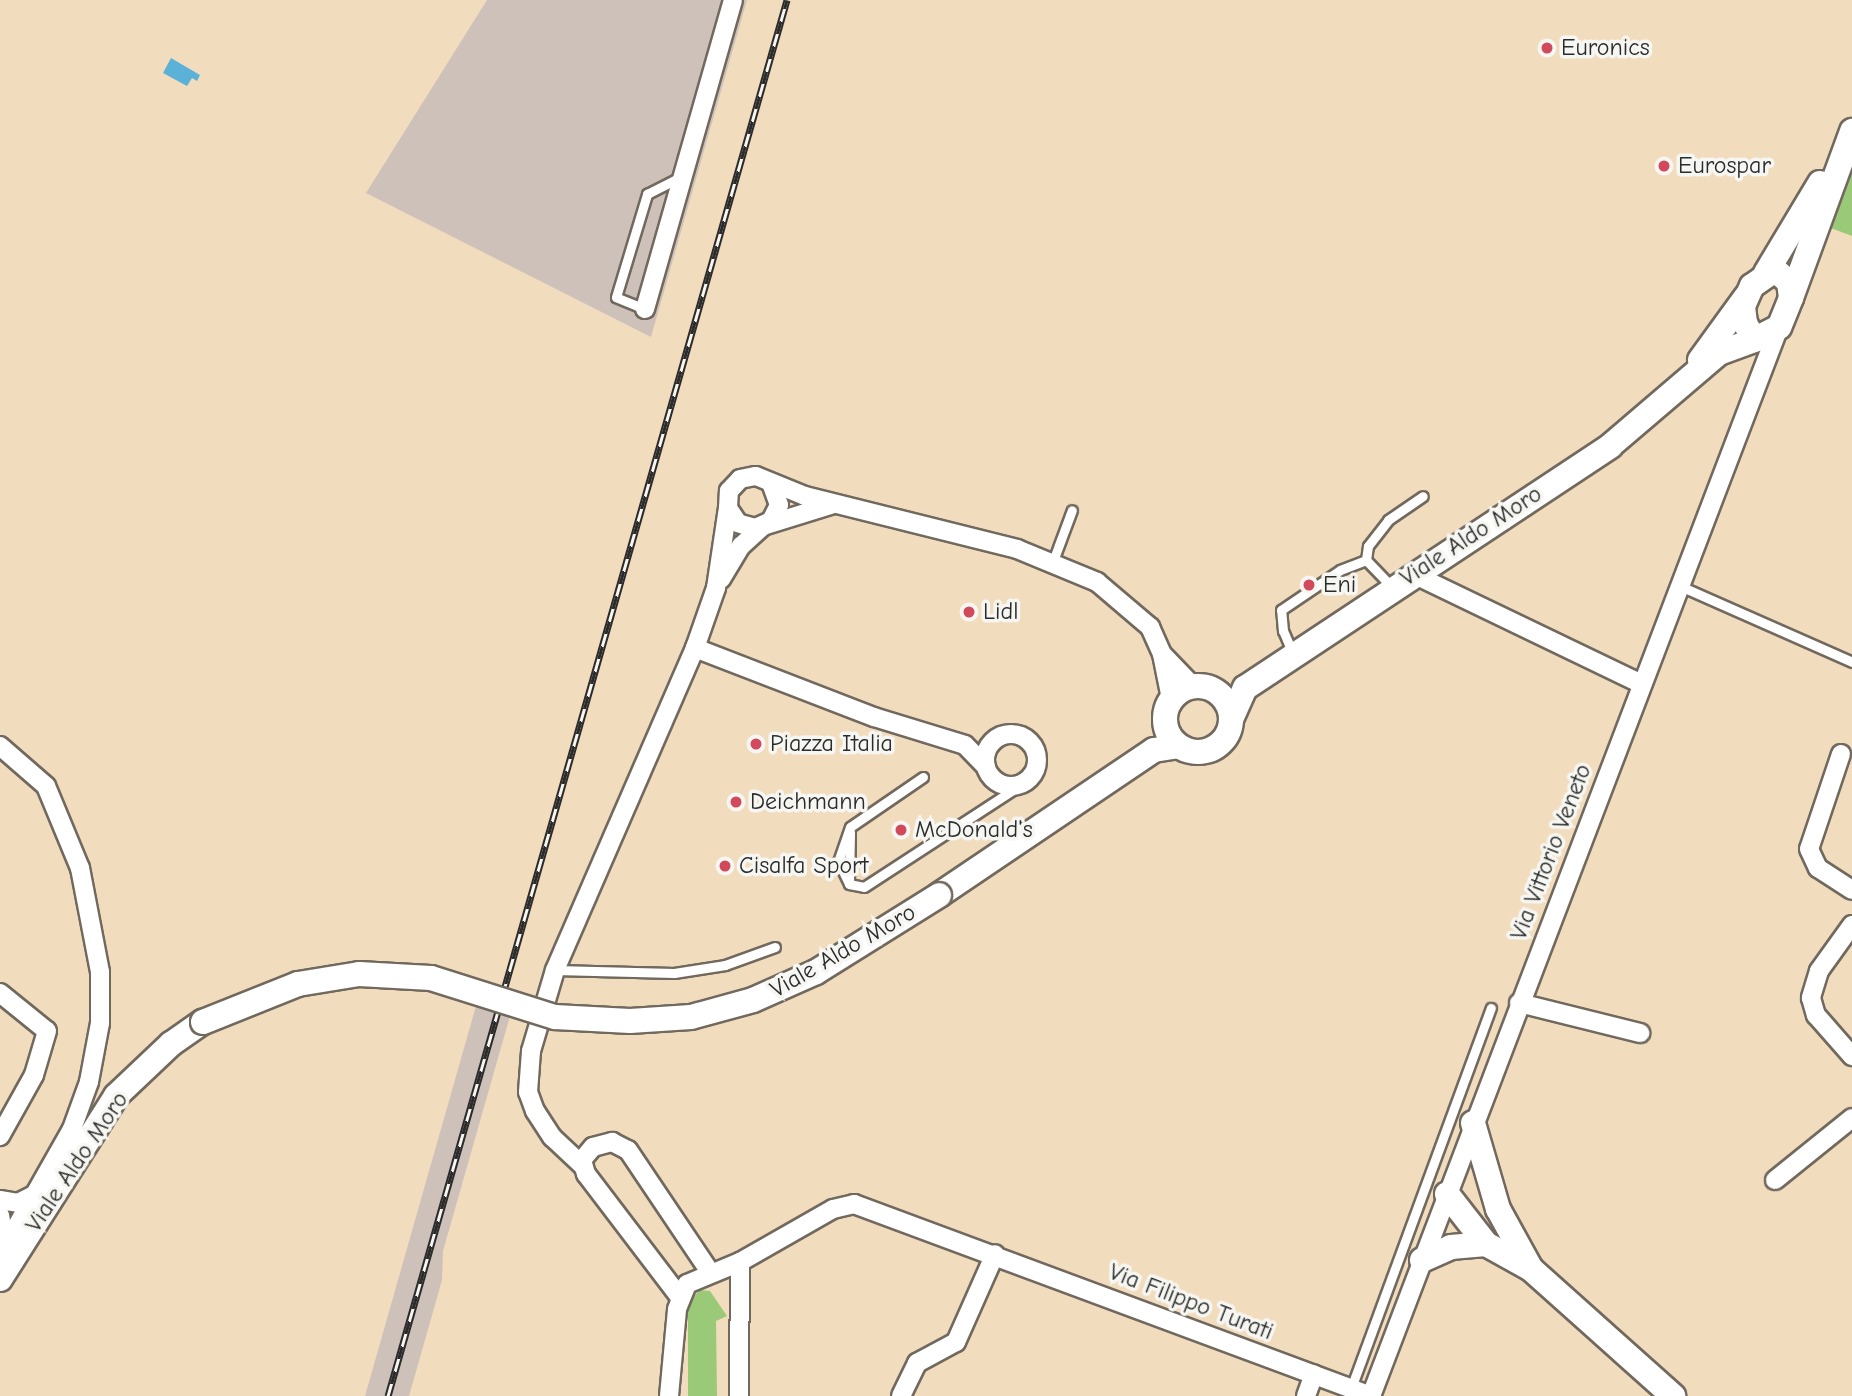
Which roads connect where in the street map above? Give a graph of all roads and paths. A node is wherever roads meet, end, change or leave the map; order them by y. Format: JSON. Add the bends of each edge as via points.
{"nodes":[{"id":1,"x":733,"y":0,"type":"edge"},
{"id":2,"x":1852,"y":125,"type":"edge"},
{"id":3,"x":1852,"y":131,"type":"edge"},
{"id":4,"x":682,"y":176,"type":"junction"},
{"id":5,"x":1766,"y":272,"type":"junction"},
{"id":6,"x":1745,"y":298,"type":"junction"},
{"id":7,"x":1791,"y":298,"type":"junction"},
{"id":8,"x":645,"y":309,"type":"joint"},
{"id":9,"x":1779,"y":327,"type":"junction"},
{"id":10,"x":1754,"y":340,"type":"junction"},
{"id":11,"x":1689,"y":374,"type":"junction"},
{"id":12,"x":771,"y":483,"type":"junction"},
{"id":13,"x":1423,"y":496,"type":"dead end"},
{"id":14,"x":839,"y":503,"type":"junction"},
{"id":15,"x":728,"y":508,"type":"junction"},
{"id":16,"x":1072,"y":510,"type":"dead end"},
{"id":17,"x":763,"y":526,"type":"junction"},
{"id":18,"x":1366,"y":560,"type":"junction"},
{"id":19,"x":1054,"y":561,"type":"junction"},
{"id":20,"x":1403,"y":581,"type":"junction"},
{"id":21,"x":1680,"y":586,"type":"junction"},
{"id":22,"x":716,"y":589,"type":"junction"},
{"id":23,"x":695,"y":648,"type":"junction"},
{"id":24,"x":1162,"y":654,"type":"junction"},
{"id":25,"x":1294,"y":655,"type":"junction"},
{"id":26,"x":1852,"y":662,"type":"edge"},
{"id":27,"x":1642,"y":684,"type":"junction"},
{"id":28,"x":1208,"y":688,"type":"junction"},
{"id":29,"x":1245,"y":688,"type":"junction"},
{"id":30,"x":1171,"y":699,"type":"junction"},
{"id":31,"x":1231,"y":717,"type":"junction"},
{"id":32,"x":996,"y":739,"type":"junction"},
{"id":33,"x":1166,"y":742,"type":"junction"},
{"id":34,"x":965,"y":745,"type":"junction"},
{"id":35,"x":0,"y":746,"type":"edge"},
{"id":36,"x":1841,"y":754,"type":"dead end"},
{"id":37,"x":986,"y":767,"type":"junction"},
{"id":38,"x":923,"y":778,"type":"dead end"},
{"id":39,"x":1022,"y":784,"type":"junction"},
{"id":40,"x":1852,"y":890,"type":"edge"},
{"id":41,"x":1852,"y":925,"type":"edge"},
{"id":42,"x":775,"y":947,"type":"dead end"},
{"id":43,"x":555,"y":970,"type":"junction"},
{"id":44,"x":0,"y":993,"type":"edge"},
{"id":45,"x":1519,"y":1003,"type":"junction"},
{"id":46,"x":1491,"y":1008,"type":"dead end"},
{"id":47,"x":1640,"y":1033,"type":"dead end"},
{"id":48,"x":1852,"y":1056,"type":"edge"},
{"id":49,"x":1852,"y":1118,"type":"edge"},
{"id":50,"x":1473,"y":1123,"type":"junction"},
{"id":51,"x":0,"y":1136,"type":"edge"},
{"id":52,"x":583,"y":1166,"type":"junction"},
{"id":53,"x":1774,"y":1180,"type":"dead end"},
{"id":54,"x":36,"y":1194,"type":"junction"},
{"id":55,"x":1447,"y":1194,"type":"junction"},
{"id":56,"x":0,"y":1200,"type":"edge"},
{"id":57,"x":1498,"y":1209,"type":"junction"},
{"id":58,"x":0,"y":1215,"type":"edge"},
{"id":59,"x":1486,"y":1244,"type":"junction"},
{"id":60,"x":2,"y":1252,"type":"edge"},
{"id":61,"x":995,"y":1254,"type":"junction"},
{"id":62,"x":1422,"y":1261,"type":"junction"},
{"id":63,"x":740,"y":1262,"type":"junction"},
{"id":64,"x":1531,"y":1269,"type":"junction"},
{"id":65,"x":710,"y":1272,"type":"junction"},
{"id":66,"x":0,"y":1279,"type":"edge"},
{"id":67,"x":679,"y":1296,"type":"junction"},
{"id":68,"x":1314,"y":1374,"type":"junction"},
{"id":69,"x":1350,"y":1392,"type":"edge"},
{"id":70,"x":669,"y":1396,"type":"edge"},
{"id":71,"x":739,"y":1396,"type":"edge"},
{"id":72,"x":901,"y":1396,"type":"edge"},
{"id":73,"x":1306,"y":1396,"type":"edge"},
{"id":74,"x":1371,"y":1396,"type":"edge"},
{"id":75,"x":1673,"y":1396,"type":"edge"}],
"edges":[{"from":1,"to":4,"type":"street"},
{"from":2,"to":5,"type":"main road","via":[[1844,130],[1808,207]]},
{"from":3,"to":7,"type":"main road"},
{"from":4,"to":8,"type":"street"},
{"from":4,"to":8,"type":"lane","via":[[646,194],[616,297]]},
{"from":5,"to":6,"type":"main road"},
{"from":5,"to":7,"type":"main road","via":[[1775,270],[1785,277]]},
{"from":6,"to":10,"type":"main road","via":[[1745,324]]},
{"from":6,"to":11,"type":"main road"},
{"from":7,"to":9,"type":"main road"},
{"from":9,"to":10,"type":"main road"},
{"from":9,"to":21,"type":"street","name":"Via Vittorio Veneto"},
{"from":10,"to":11,"type":"main road","via":[[1719,353]]},
{"from":11,"to":20,"type":"main road","name":"Viale Aldo Moro","via":[[1610,446]]},
{"from":12,"to":14,"type":"street"},
{"from":12,"to":15,"type":"street","via":[[756,476],[740,479],[729,491]]},
{"from":12,"to":17,"type":"street","via":[[779,505]]},
{"from":13,"to":18,"type":"lane","via":[[1388,520],[1368,545]]},
{"from":14,"to":17,"type":"street"},
{"from":14,"to":19,"type":"street"},
{"from":15,"to":17,"type":"street","via":[[738,523]]},
{"from":15,"to":22,"type":"street"},
{"from":16,"to":19,"type":"lane"},
{"from":17,"to":22,"type":"street","via":[[741,546]]},
{"from":18,"to":20,"type":"lane"},
{"from":18,"to":25,"type":"lane","via":[[1339,570],[1281,610],[1283,631]]},
{"from":19,"to":24,"type":"street","via":[[1097,582],[1134,611],[1150,627]]},
{"from":20,"to":25,"type":"main road","name":"Viale Aldo Moro"},
{"from":20,"to":27,"type":"street"},
{"from":21,"to":26,"type":"lane"},
{"from":21,"to":27,"type":"street","name":"Via Vittorio Veneto"},
{"from":22,"to":23,"type":"street"},
{"from":23,"to":34,"type":"street","via":[[874,717]]},
{"from":23,"to":43,"type":"street"},
{"from":24,"to":28,"type":"street","via":[[1189,682]]},
{"from":24,"to":30,"type":"street"},
{"from":25,"to":29,"type":"main road","name":"Viale Aldo Moro"},
{"from":27,"to":45,"type":"street","name":"Via Vittorio Veneto"},
{"from":28,"to":29,"type":"main road"},
{"from":28,"to":30,"type":"main road","via":[[1180,691]]},
{"from":28,"to":31,"type":"main road","via":[[1229,706]]},
{"from":29,"to":31,"type":"main road"},
{"from":30,"to":33,"type":"main road"},
{"from":31,"to":33,"type":"main road","via":[[1230,729],[1217,747],[1197,753]]},
{"from":32,"to":34,"type":"street"},
{"from":32,"to":37,"type":"street","via":[[988,750]]},
{"from":32,"to":39,"type":"street","via":[[1014,734],[1034,748],[1035,772]]},
{"from":33,"to":66,"type":"main road","name":"Viale Aldo Moro","bridge":true,"via":[[816,972],[753,1000],[691,1017],[630,1021],[555,1017],[431,978],[359,974],[298,984],[204,1022],[171,1044],[117,1096]]},
{"from":34,"to":37,"type":"street"},
{"from":35,"to":54,"type":"street","via":[[46,786],[80,868],[100,971],[100,1023],[89,1082],[72,1129]]},
{"from":36,"to":40,"type":"street","via":[[1809,849],[1818,868]]},
{"from":37,"to":39,"type":"street","via":[[996,781]]},
{"from":38,"to":39,"type":"lane","via":[[850,827],[838,861],[849,884],[864,887]]},
{"from":41,"to":48,"type":"street","via":[[1819,971],[1811,998],[1816,1015]]},
{"from":42,"to":43,"type":"lane","via":[[725,965],[674,973]]},
{"from":43,"to":52,"type":"street","via":[[531,1051],[528,1092],[552,1137]]},
{"from":44,"to":51,"type":"street","via":[[47,1031],[34,1074]]},
{"from":45,"to":47,"type":"street"},
{"from":45,"to":50,"type":"street","name":"Via Vittorio Veneto"},
{"from":46,"to":69,"type":"lane"},
{"from":49,"to":53,"type":"street"},
{"from":50,"to":55,"type":"street","name":"Via Vittorio Veneto"},
{"from":50,"to":57,"type":"main road"},
{"from":52,"to":65,"type":"street","via":[[585,1153],[602,1143],[612,1142],[628,1150]]},
{"from":52,"to":67,"type":"street"},
{"from":54,"to":56,"type":"street","via":[[18,1203]]},
{"from":54,"to":60,"type":"street"},
{"from":55,"to":57,"type":"main road","via":[[1465,1193]]},
{"from":55,"to":59,"type":"main road"},
{"from":55,"to":62,"type":"street","name":"Via Vittorio Veneto"},
{"from":57,"to":64,"type":"main road"},
{"from":58,"to":60,"type":"street"},
{"from":59,"to":62,"type":"main road","via":[[1451,1247]]},
{"from":59,"to":64,"type":"main road"},
{"from":61,"to":63,"type":"street","name":"Via Filippo Turati","via":[[854,1204],[833,1209]]},
{"from":61,"to":68,"type":"street","name":"Via Filippo Turati"},
{"from":61,"to":72,"type":"street","via":[[956,1342],[916,1363]]},
{"from":62,"to":74,"type":"street","name":"Via Vittorio Veneto"},
{"from":63,"to":65,"type":"street","name":"Via Filippo Turati"},
{"from":63,"to":71,"type":"street"},
{"from":64,"to":75,"type":"main road"},
{"from":65,"to":67,"type":"street","name":"Via Filippo Turati","via":[[687,1284]]},
{"from":67,"to":70,"type":"street"},
{"from":68,"to":69,"type":"street","name":"Via Filippo Turati"},
{"from":68,"to":73,"type":"street"},
{"from":69,"to":74,"type":"street","name":"Via Filippo Turati"}]}
